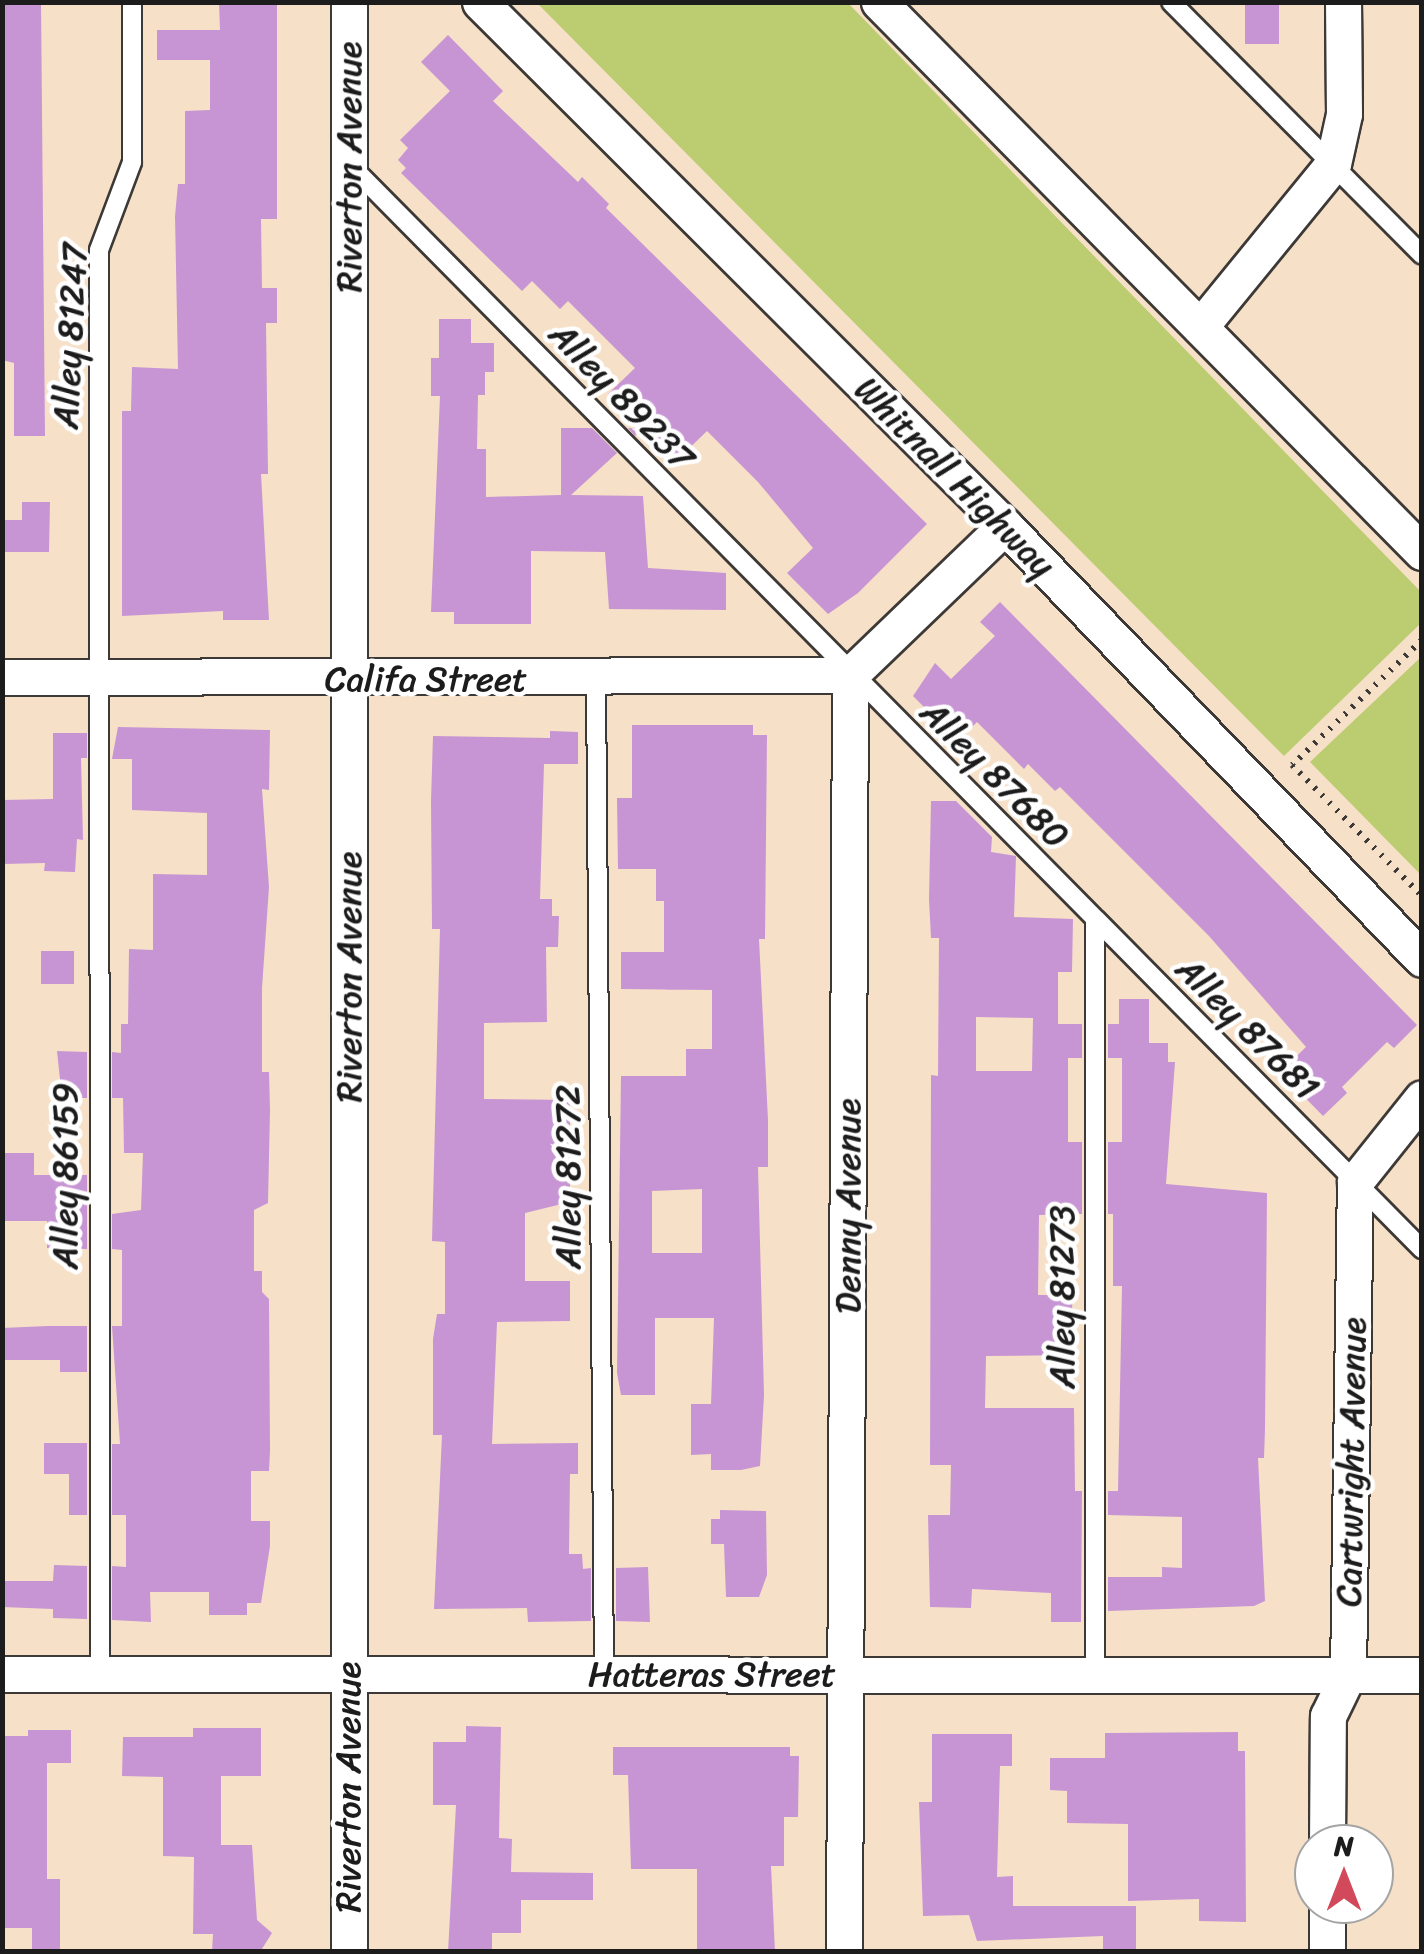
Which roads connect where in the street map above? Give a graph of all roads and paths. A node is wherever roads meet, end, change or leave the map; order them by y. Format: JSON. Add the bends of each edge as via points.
{"nodes":[{"id":1,"x":132,"y":2,"type":"edge"},
{"id":2,"x":349,"y":2,"type":"edge"},
{"id":3,"x":480,"y":2,"type":"edge"},
{"id":4,"x":879,"y":2,"type":"edge"},
{"id":5,"x":1171,"y":2,"type":"edge"},
{"id":6,"x":1343,"y":2,"type":"edge"},
{"id":7,"x":348,"y":163,"type":"junction"},
{"id":8,"x":1333,"y":164,"type":"junction"},
{"id":9,"x":1422,"y":255,"type":"edge"},
{"id":10,"x":1200,"y":327,"type":"junction"},
{"id":11,"x":1005,"y":526,"type":"junction"},
{"id":12,"x":1422,"y":552,"type":"edge"},
{"id":13,"x":1422,"y":640,"type":"edge"},
{"id":14,"x":850,"y":675,"type":"junction"},
{"id":15,"x":96,"y":677,"type":"junction"},
{"id":16,"x":2,"y":678,"type":"edge"},
{"id":17,"x":350,"y":679,"type":"junction"},
{"id":18,"x":596,"y":680,"type":"junction"},
{"id":19,"x":1422,"y":896,"type":"edge"},
{"id":20,"x":1095,"y":919,"type":"junction"},
{"id":21,"x":1422,"y":959,"type":"edge"},
{"id":22,"x":1422,"y":1098,"type":"edge"},
{"id":23,"x":1355,"y":1182,"type":"junction"},
{"id":24,"x":1422,"y":1249,"type":"edge"},
{"id":25,"x":2,"y":1674,"type":"edge"},
{"id":26,"x":100,"y":1674,"type":"junction"},
{"id":27,"x":346,"y":1674,"type":"junction"},
{"id":28,"x":604,"y":1674,"type":"junction"},
{"id":29,"x":846,"y":1674,"type":"junction"},
{"id":30,"x":1095,"y":1674,"type":"junction"},
{"id":31,"x":1348,"y":1675,"type":"junction"},
{"id":32,"x":1422,"y":1675,"type":"edge"},
{"id":33,"x":1328,"y":1824,"type":"edge"},
{"id":34,"x":1327,"y":1924,"type":"edge"},
{"id":35,"x":349,"y":1952,"type":"edge"},
{"id":36,"x":844,"y":1952,"type":"edge"},
{"id":37,"x":1327,"y":1952,"type":"edge"}],
"edges":[{"from":1,"to":15,"type":"lane","name":"Alley 81247","via":[[132,162],[99,250]]},
{"from":2,"to":7,"type":"street","name":"Riverton Avenue"},
{"from":3,"to":11,"type":"street","name":"Whitnall Highway"},
{"from":4,"to":10,"type":"street"},
{"from":5,"to":8,"type":"lane"},
{"from":6,"to":8,"type":"street","via":[[1344,114]]},
{"from":7,"to":14,"type":"lane","name":"Alley 89237"},
{"from":7,"to":17,"type":"street","name":"Riverton Avenue"},
{"from":8,"to":9,"type":"lane"},
{"from":8,"to":10,"type":"street"},
{"from":10,"to":12,"type":"street"},
{"from":11,"to":14,"type":"street"},
{"from":11,"to":21,"type":"street","name":"Whitnall Highway"},
{"from":13,"to":19,"type":"path","via":[[1292,766]]},
{"from":14,"to":18,"type":"street","name":"Califa Street"},
{"from":14,"to":20,"type":"lane","name":"Alley 87680"},
{"from":14,"to":29,"type":"street","name":"Denny Avenue"},
{"from":15,"to":16,"type":"street","name":"Califa Street"},
{"from":15,"to":17,"type":"street","name":"Califa Street"},
{"from":15,"to":26,"type":"lane","name":"Alley 86159"},
{"from":17,"to":18,"type":"street","name":"Califa Street"},
{"from":17,"to":27,"type":"street","name":"Riverton Avenue"},
{"from":18,"to":28,"type":"lane","name":"Alley 81272"},
{"from":20,"to":23,"type":"lane","name":"Alley 87681"},
{"from":20,"to":30,"type":"lane","name":"Alley 81273"},
{"from":22,"to":23,"type":"street"},
{"from":23,"to":24,"type":"lane","name":"Alley 87681"},
{"from":23,"to":31,"type":"street","name":"Cartwright Avenue"},
{"from":25,"to":26,"type":"street","name":"Hatteras Street"},
{"from":26,"to":27,"type":"street","name":"Hatteras Street"},
{"from":27,"to":28,"type":"street","name":"Hatteras Street"},
{"from":27,"to":35,"type":"street","name":"Riverton Avenue"},
{"from":28,"to":29,"type":"street","name":"Hatteras Street"},
{"from":29,"to":30,"type":"street","name":"Hatteras Street"},
{"from":29,"to":36,"type":"street","name":"Denny Avenue"},
{"from":30,"to":31,"type":"street","name":"Hatteras Street"},
{"from":31,"to":32,"type":"street","name":"Hatteras Street"},
{"from":31,"to":33,"type":"street","name":"Cartwright Avenue","via":[[1328,1716]]},
{"from":34,"to":37,"type":"street"}]}
